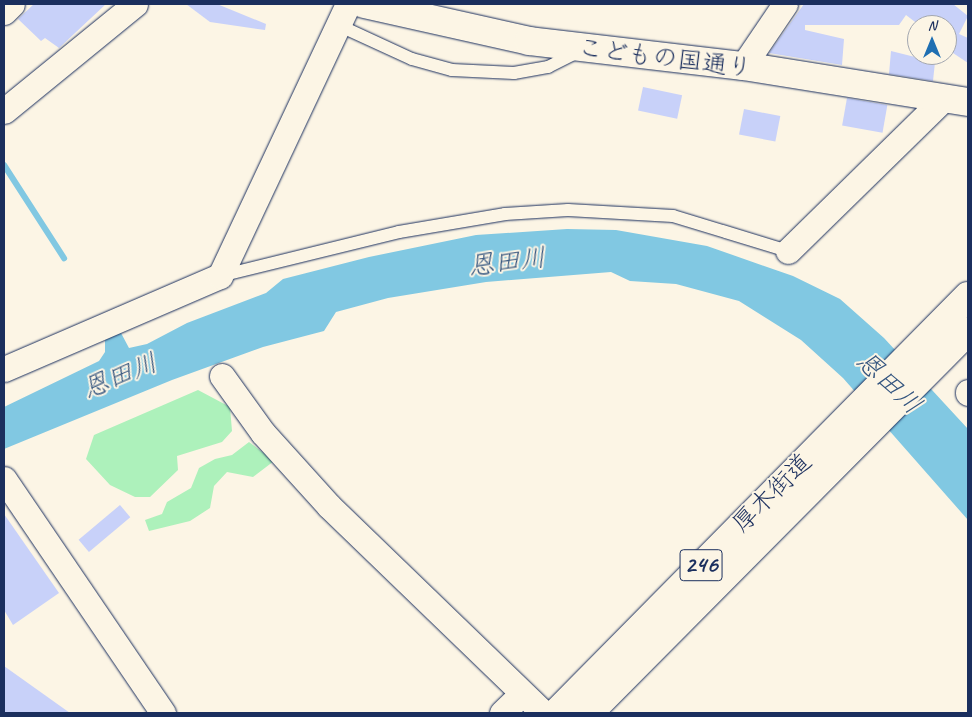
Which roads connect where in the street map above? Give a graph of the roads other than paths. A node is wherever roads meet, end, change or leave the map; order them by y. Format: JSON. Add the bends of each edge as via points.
{"nodes":[{"id":1,"x":12,"y":4,"type":"edge"},
{"id":2,"x":134,"y":4,"type":"edge"},
{"id":3,"x":364,"y":4,"type":"edge"},
{"id":4,"x":785,"y":4,"type":"edge"},
{"id":5,"x":4,"y":12,"type":"edge"},
{"id":6,"x":343,"y":14,"type":"edge"},
{"id":7,"x":584,"y":49,"type":"junction"},
{"id":8,"x":743,"y":66,"type":"junction"},
{"id":9,"x":956,"y":100,"type":"edge"},
{"id":10,"x":4,"y":111,"type":"edge"},
{"id":11,"x":788,"y":251,"type":"joint"},
{"id":12,"x":220,"y":276,"type":"junction"},
{"id":13,"x":968,"y":296,"type":"edge"},
{"id":14,"x":968,"y":331,"type":"edge"},
{"id":15,"x":928,"y":354,"type":"junction"},
{"id":16,"x":4,"y":369,"type":"edge"},
{"id":17,"x":222,"y":376,"type":"dead end"},
{"id":18,"x":856,"y":427,"type":"junction"},
{"id":19,"x":4,"y":479,"type":"edge"},
{"id":20,"x":522,"y":694,"type":"junction"},
{"id":21,"x":163,"y":713,"type":"edge"},
{"id":22,"x":502,"y":713,"type":"edge"},
{"id":23,"x":543,"y":713,"type":"edge"},
{"id":24,"x":556,"y":713,"type":"edge"},
{"id":25,"x":589,"y":713,"type":"edge"}],
"edges":[{"from":1,"to":5,"type":"street"},
{"from":2,"to":10,"type":"street"},
{"from":3,"to":7,"type":"main road","name":"こどもの国通り","via":[[471,30]]},
{"from":4,"to":8,"type":"street"},
{"from":6,"to":7,"type":"lane","via":[[431,66],[482,74],[548,67]]},
{"from":6,"to":12,"type":"street"},
{"from":7,"to":8,"type":"main road","name":"こどもの国通り"},
{"from":8,"to":9,"type":"main road","name":"こどもの国通り"},
{"from":9,"to":11,"type":"street"},
{"from":11,"to":12,"type":"lane","via":[[673,216],[568,210],[505,214],[408,230]]},
{"from":12,"to":16,"type":"street"},
{"from":13,"to":15,"type":"main road","name":"厚木街道","number":"246"},
{"from":14,"to":15,"type":"main road","name":"厚木街道","number":"246"},
{"from":15,"to":18,"type":"main road","name":"厚木街道","number":"246"},
{"from":17,"to":20,"type":"street","via":[[263,433],[329,506]]},
{"from":18,"to":24,"type":"main road","name":"厚木街道","number":"246"},
{"from":18,"to":25,"type":"main road","name":"厚木街道","number":"246"},
{"from":19,"to":21,"type":"street"},
{"from":20,"to":22,"type":"street"},
{"from":20,"to":23,"type":"street"}]}
